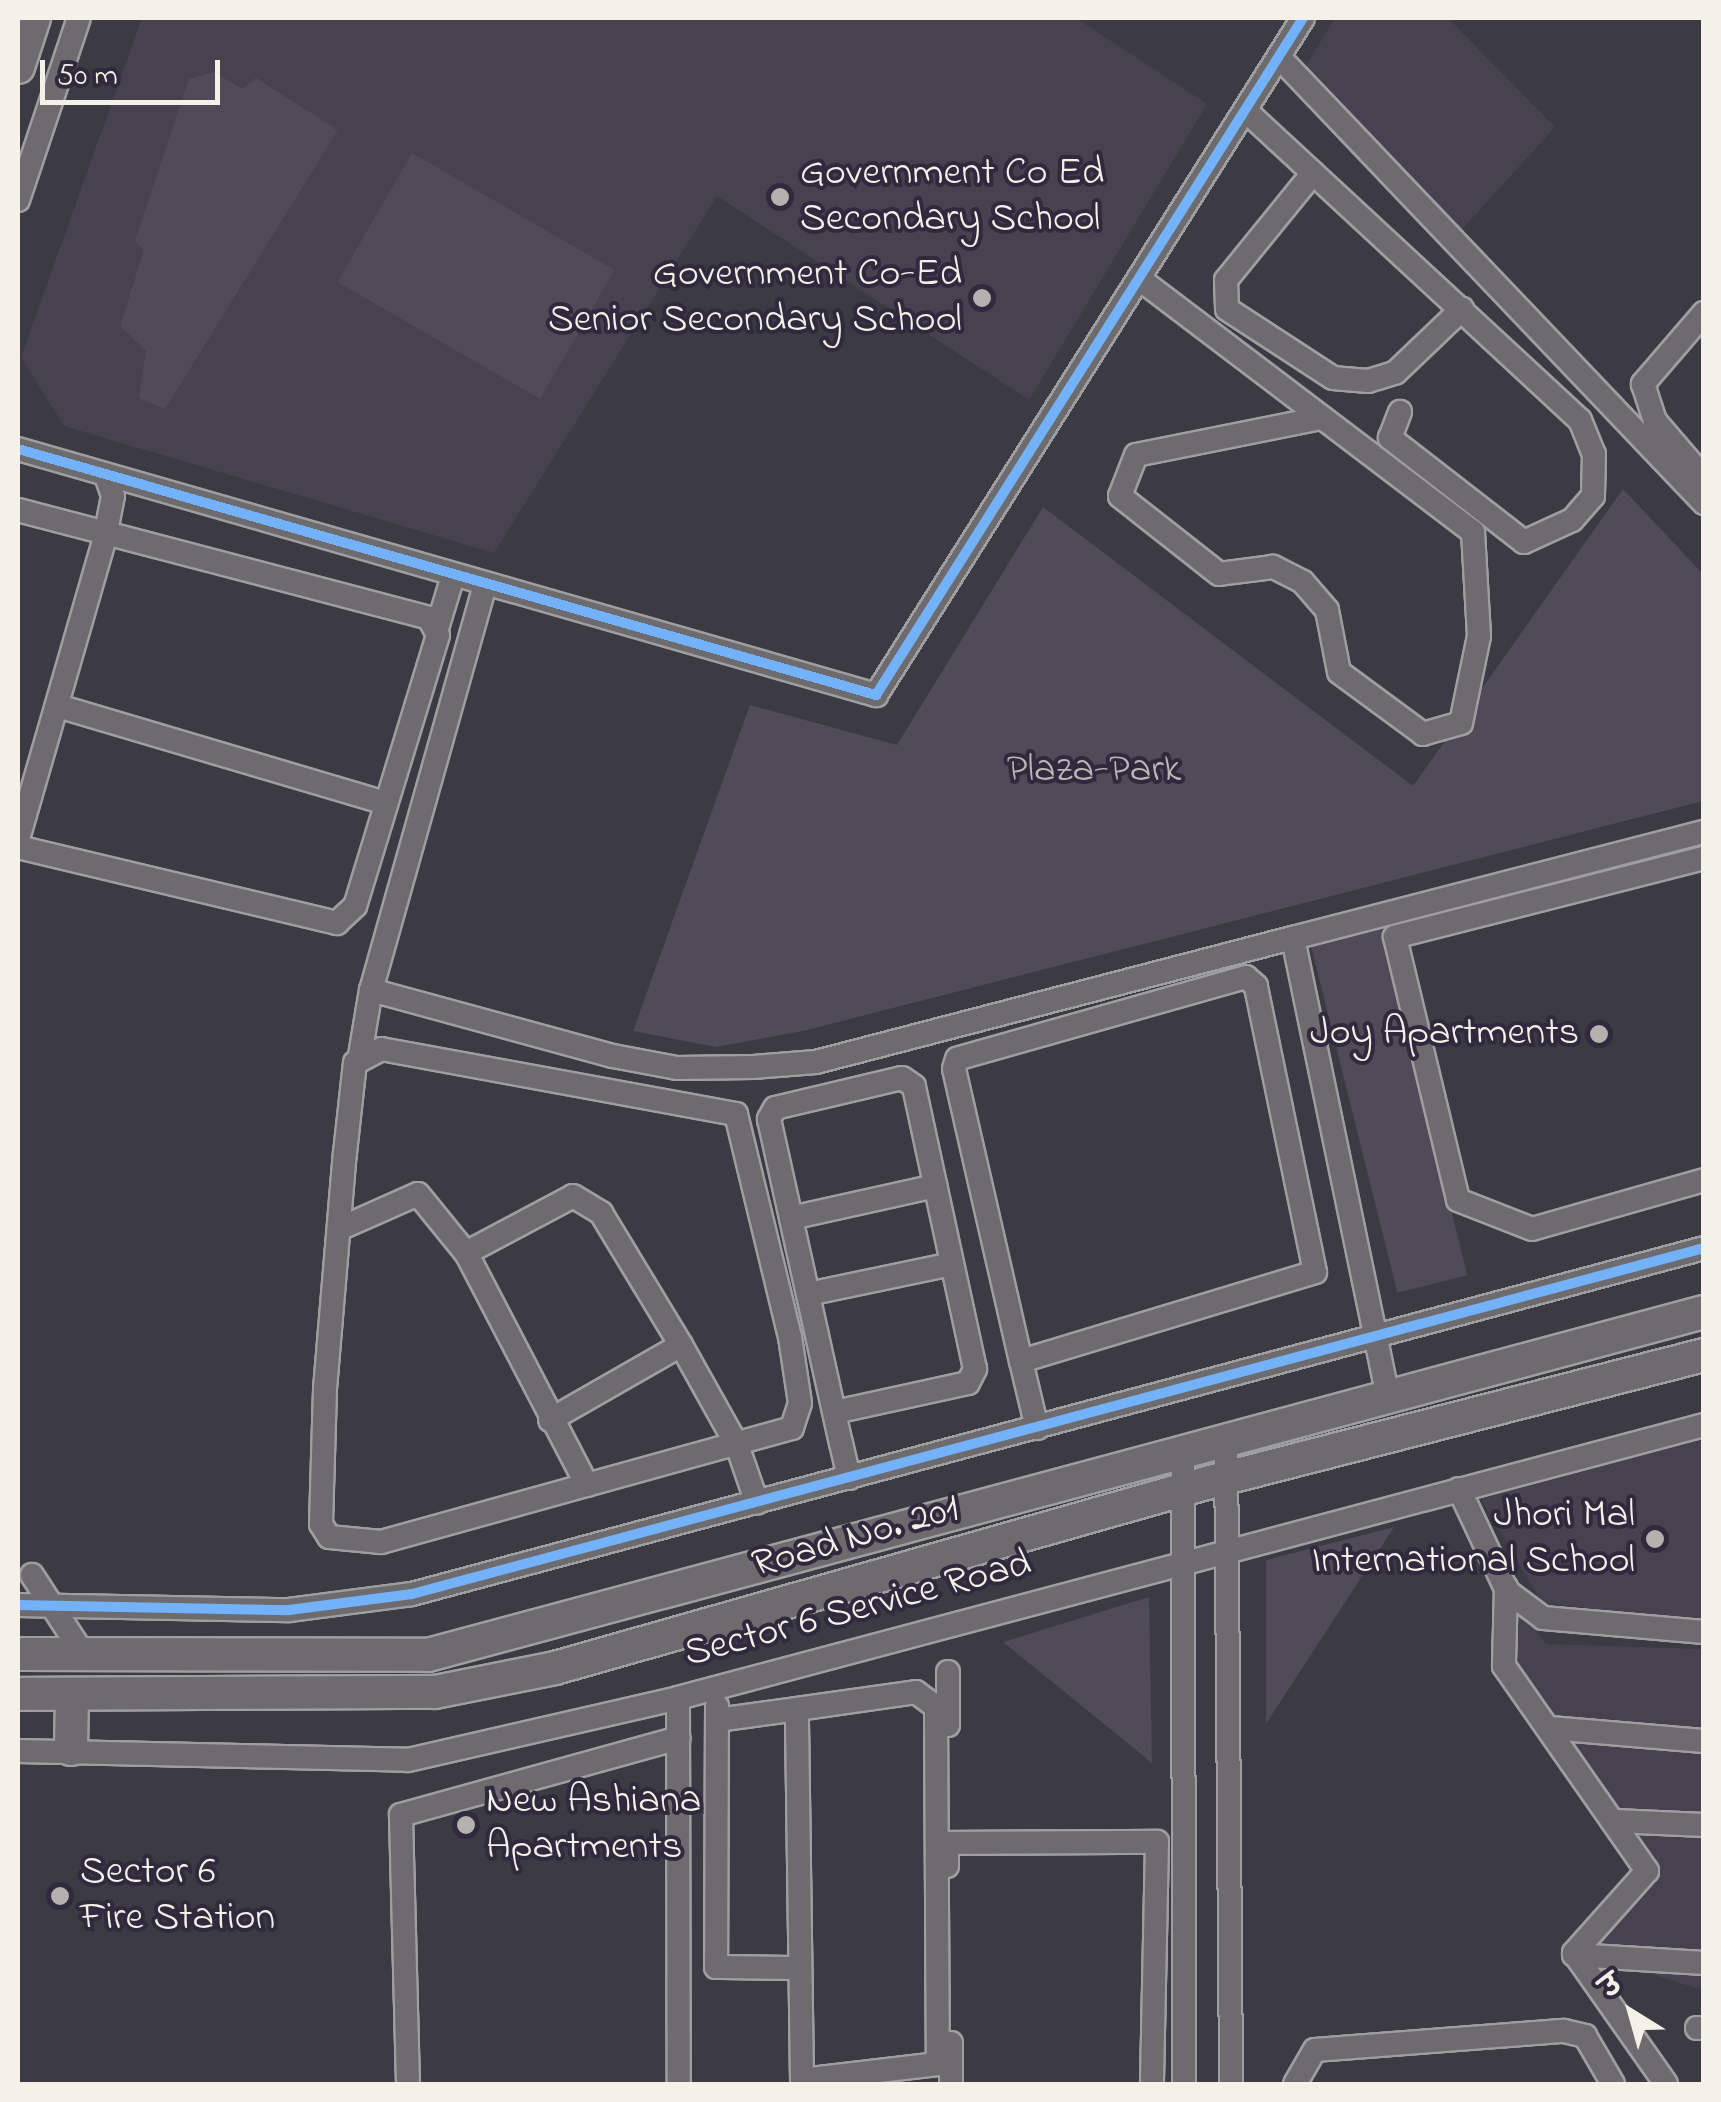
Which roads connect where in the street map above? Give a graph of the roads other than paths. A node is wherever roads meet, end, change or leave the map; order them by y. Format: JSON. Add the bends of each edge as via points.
{"nodes":[{"id":1,"x":34,"y":18,"type":"edge"},
{"id":2,"x":79,"y":18,"type":"edge"},
{"id":3,"x":1303,"y":18,"type":"edge"},
{"id":4,"x":1280,"y":56,"type":"junction"},
{"id":5,"x":18,"y":67,"type":"edge"},
{"id":6,"x":1246,"y":111,"type":"junction"},
{"id":7,"x":1313,"y":173,"type":"junction"},
{"id":8,"x":18,"y":200,"type":"edge"},
{"id":9,"x":1141,"y":280,"type":"junction"},
{"id":10,"x":1462,"y":309,"type":"junction"},
{"id":11,"x":1704,"y":313,"type":"edge"},
{"id":12,"x":1400,"y":412,"type":"dead end"},
{"id":13,"x":1322,"y":418,"type":"junction"},
{"id":14,"x":18,"y":449,"type":"edge"},
{"id":15,"x":106,"y":476,"type":"junction"},
{"id":16,"x":1704,"y":478,"type":"edge"},
{"id":17,"x":1704,"y":503,"type":"edge"},
{"id":18,"x":18,"y":510,"type":"edge"},
{"id":19,"x":105,"y":537,"type":"junction"},
{"id":20,"x":453,"y":576,"type":"junction"},
{"id":21,"x":485,"y":585,"type":"junction"},
{"id":22,"x":438,"y":625,"type":"junction"},
{"id":23,"x":58,"y":706,"type":"junction"},
{"id":24,"x":385,"y":804,"type":"junction"},
{"id":25,"x":1704,"y":832,"type":"edge"},
{"id":26,"x":18,"y":839,"type":"edge"},
{"id":27,"x":18,"y":847,"type":"edge"},
{"id":28,"x":1638,"y":849,"type":"junction"},
{"id":29,"x":1704,"y":858,"type":"edge"},
{"id":30,"x":1644,"y":874,"type":"junction"},
{"id":31,"x":1292,"y":938,"type":"junction"},
{"id":32,"x":370,"y":990,"type":"junction"},
{"id":33,"x":360,"y":1054,"type":"junction"},
{"id":34,"x":1704,"y":1180,"type":"edge"},
{"id":35,"x":935,"y":1186,"type":"junction"},
{"id":36,"x":791,"y":1218,"type":"junction"},
{"id":37,"x":339,"y":1228,"type":"junction"},
{"id":38,"x":1704,"y":1248,"type":"edge"},
{"id":39,"x":466,"y":1254,"type":"junction"},
{"id":40,"x":952,"y":1264,"type":"junction"},
{"id":41,"x":808,"y":1294,"type":"junction"},
{"id":42,"x":1704,"y":1312,"type":"edge"},
{"id":43,"x":1378,"y":1335,"type":"junction"},
{"id":44,"x":681,"y":1345,"type":"junction"},
{"id":45,"x":1704,"y":1354,"type":"edge"},
{"id":46,"x":1021,"y":1361,"type":"junction"},
{"id":47,"x":1388,"y":1397,"type":"junction"},
{"id":48,"x":834,"y":1412,"type":"junction"},
{"id":49,"x":550,"y":1420,"type":"junction"},
{"id":50,"x":1704,"y":1425,"type":"edge"},
{"id":51,"x":1037,"y":1428,"type":"junction"},
{"id":52,"x":1226,"y":1440,"type":"junction"},
{"id":53,"x":737,"y":1445,"type":"junction"},
{"id":54,"x":1183,"y":1453,"type":"junction"},
{"id":55,"x":849,"y":1478,"type":"junction"},
{"id":56,"x":1226,"y":1478,"type":"junction"},
{"id":57,"x":588,"y":1485,"type":"junction"},
{"id":58,"x":1185,"y":1489,"type":"junction"},
{"id":59,"x":1459,"y":1489,"type":"junction"},
{"id":60,"x":757,"y":1502,"type":"junction"},
{"id":61,"x":1226,"y":1547,"type":"junction"},
{"id":62,"x":1186,"y":1558,"type":"junction"},
{"id":63,"x":32,"y":1575,"type":"dead end"},
{"id":64,"x":1506,"y":1588,"type":"junction"},
{"id":65,"x":18,"y":1605,"type":"edge"},
{"id":66,"x":54,"y":1606,"type":"junction"},
{"id":67,"x":260,"y":1610,"type":"junction"},
{"id":68,"x":1704,"y":1632,"type":"edge"},
{"id":69,"x":18,"y":1654,"type":"edge"},
{"id":70,"x":84,"y":1655,"type":"junction"},
{"id":71,"x":270,"y":1660,"type":"junction"},
{"id":72,"x":948,"y":1672,"type":"dead end"},
{"id":73,"x":717,"y":1687,"type":"junction"},
{"id":74,"x":18,"y":1694,"type":"edge"},
{"id":75,"x":72,"y":1698,"type":"junction"},
{"id":76,"x":678,"y":1698,"type":"junction"},
{"id":77,"x":797,"y":1709,"type":"junction"},
{"id":78,"x":717,"y":1720,"type":"junction"},
{"id":79,"x":1548,"y":1728,"type":"junction"},
{"id":80,"x":678,"y":1738,"type":"junction"},
{"id":81,"x":1704,"y":1741,"type":"edge"},
{"id":82,"x":71,"y":1749,"type":"junction"},
{"id":83,"x":18,"y":1750,"type":"edge"},
{"id":84,"x":1616,"y":1821,"type":"junction"},
{"id":85,"x":1704,"y":1824,"type":"edge"},
{"id":86,"x":947,"y":1843,"type":"junction"},
{"id":87,"x":1574,"y":1955,"type":"junction"},
{"id":88,"x":1704,"y":1963,"type":"edge"},
{"id":89,"x":799,"y":1968,"type":"junction"},
{"id":90,"x":1152,"y":2027,"type":"junction"},
{"id":91,"x":1184,"y":2027,"type":"junction"},
{"id":92,"x":408,"y":2084,"type":"edge"},
{"id":93,"x":679,"y":2084,"type":"edge"},
{"id":94,"x":952,"y":2084,"type":"edge"},
{"id":95,"x":1152,"y":2084,"type":"edge"},
{"id":96,"x":1184,"y":2084,"type":"edge"},
{"id":97,"x":1230,"y":2084,"type":"edge"},
{"id":98,"x":1295,"y":2084,"type":"edge"},
{"id":99,"x":1613,"y":2084,"type":"edge"},
{"id":100,"x":1666,"y":2084,"type":"edge"}],
"edges":[{"from":1,"to":5,"type":"main road"},
{"from":2,"to":8,"type":"street"},
{"from":3,"to":4,"type":"street"},
{"from":4,"to":6,"type":"street"},
{"from":4,"to":17,"type":"street"},
{"from":6,"to":7,"type":"street"},
{"from":6,"to":9,"type":"street"},
{"from":7,"to":10,"type":"street"},
{"from":7,"to":10,"type":"street","via":[[1226,280],[1228,309],[1332,378],[1368,382],[1395,373]]},
{"from":9,"to":13,"type":"street"},
{"from":9,"to":21,"type":"street","via":[[876,696]]},
{"from":10,"to":12,"type":"street","via":[[1580,420],[1594,454],[1593,496],[1572,520],[1524,542],[1390,438]]},
{"from":11,"to":16,"type":"street","via":[[1643,384],[1655,421]]},
{"from":13,"to":13,"type":"street","via":[[1473,532],[1479,636],[1460,723],[1423,734],[1339,672],[1328,610],[1303,582],[1272,567],[1219,574],[1120,496],[1136,455]]},
{"from":14,"to":15,"type":"street"},
{"from":15,"to":19,"type":"street","via":[[113,496]]},
{"from":15,"to":20,"type":"street"},
{"from":18,"to":19,"type":"street"},
{"from":19,"to":22,"type":"street"},
{"from":19,"to":23,"type":"street"},
{"from":20,"to":21,"type":"street"},
{"from":20,"to":22,"type":"street"},
{"from":21,"to":32,"type":"street"},
{"from":22,"to":24,"type":"street"},
{"from":23,"to":24,"type":"street"},
{"from":23,"to":26,"type":"street"},
{"from":24,"to":27,"type":"street","via":[[355,906],[337,923]]},
{"from":25,"to":28,"type":"street"},
{"from":28,"to":30,"type":"street"},
{"from":28,"to":31,"type":"street"},
{"from":29,"to":30,"type":"street"},
{"from":30,"to":34,"type":"street","via":[[1395,937],[1458,1200],[1532,1229]]},
{"from":31,"to":32,"type":"street","via":[[816,1062],[754,1066],[678,1068],[613,1056]]},
{"from":31,"to":43,"type":"street"},
{"from":32,"to":33,"type":"street"},
{"from":33,"to":37,"type":"street"},
{"from":33,"to":53,"type":"street","via":[[381,1049],[736,1114],[800,1403],[783,1435]]},
{"from":35,"to":36,"type":"street"},
{"from":35,"to":36,"type":"street","via":[[914,1086],[902,1078],[770,1112]]},
{"from":35,"to":40,"type":"street"},
{"from":36,"to":41,"type":"street"},
{"from":37,"to":39,"type":"street","via":[[418,1194]]},
{"from":37,"to":57,"type":"street","via":[[321,1498],[329,1537],[380,1542]]},
{"from":38,"to":43,"type":"street"},
{"from":39,"to":44,"type":"street","via":[[556,1200],[585,1198]]},
{"from":39,"to":49,"type":"street"},
{"from":40,"to":41,"type":"street"},
{"from":40,"to":48,"type":"street","via":[[974,1377]]},
{"from":41,"to":48,"type":"street"},
{"from":42,"to":47,"type":"main road","name":"Road No. 201"},
{"from":43,"to":47,"type":"street"},
{"from":43,"to":51,"type":"street"},
{"from":44,"to":49,"type":"street"},
{"from":44,"to":53,"type":"street"},
{"from":45,"to":56,"type":"main road","name":"Road No. 201"},
{"from":46,"to":46,"type":"street","via":[[956,1059],[1246,977],[1256,986],[1315,1272]]},
{"from":46,"to":51,"type":"street"},
{"from":47,"to":52,"type":"main road","name":"Road No. 201"},
{"from":48,"to":55,"type":"street"},
{"from":49,"to":57,"type":"street"},
{"from":50,"to":59,"type":"street","name":"Sector 6 Service Road"},
{"from":51,"to":55,"type":"street"},
{"from":52,"to":54,"type":"main road","name":"Road No. 201"},
{"from":52,"to":56,"type":"street"},
{"from":53,"to":57,"type":"street"},
{"from":53,"to":60,"type":"street"},
{"from":54,"to":58,"type":"street"},
{"from":54,"to":71,"type":"main road","name":"Road No. 201","via":[[428,1656]]},
{"from":55,"to":60,"type":"street"},
{"from":56,"to":58,"type":"main road","name":"Road No. 201"},
{"from":56,"to":61,"type":"street"},
{"from":58,"to":62,"type":"street"},
{"from":58,"to":75,"type":"main road","name":"Road No. 201","via":[[555,1668],[435,1692]]},
{"from":59,"to":61,"type":"street","name":"Sector 6 Service Road"},
{"from":59,"to":64,"type":"street"},
{"from":60,"to":67,"type":"street","via":[[412,1594]]},
{"from":61,"to":62,"type":"street","name":"Sector 6 Service Road"},
{"from":61,"to":97,"type":"street"},
{"from":62,"to":73,"type":"street","name":"Sector 6 Service Road"},
{"from":62,"to":91,"type":"street"},
{"from":63,"to":66,"type":"street"},
{"from":64,"to":68,"type":"street","via":[[1542,1618]]},
{"from":64,"to":79,"type":"street","via":[[1504,1666]]},
{"from":65,"to":66,"type":"street"},
{"from":66,"to":67,"type":"street"},
{"from":66,"to":70,"type":"street"},
{"from":67,"to":71,"type":"street"},
{"from":69,"to":70,"type":"main road","name":"Road No. 201"},
{"from":70,"to":71,"type":"main road","name":"Road No. 201"},
{"from":72,"to":86,"type":"street"},
{"from":73,"to":76,"type":"street","name":"Sector 6 Service Road"},
{"from":73,"to":78,"type":"street"},
{"from":74,"to":75,"type":"main road","name":"Road No. 201"},
{"from":75,"to":82,"type":"main road"},
{"from":76,"to":80,"type":"street"},
{"from":76,"to":82,"type":"street","name":"Sector 6 Service Road","via":[[381,1764]]},
{"from":77,"to":78,"type":"street"},
{"from":77,"to":89,"type":"street"},
{"from":77,"to":89,"type":"street","via":[[916,1692],[936,1707],[938,2064],[802,2080]]},
{"from":78,"to":89,"type":"street","via":[[716,1967]]},
{"from":79,"to":81,"type":"street"},
{"from":79,"to":84,"type":"street"},
{"from":80,"to":92,"type":"street","via":[[401,1815]]},
{"from":80,"to":93,"type":"street"},
{"from":82,"to":83,"type":"street","name":"Sector 6 Service Road"},
{"from":84,"to":85,"type":"street"},
{"from":84,"to":87,"type":"street","via":[[1648,1873]]},
{"from":86,"to":90,"type":"street","via":[[1157,1842]]},
{"from":86,"to":94,"type":"street"},
{"from":87,"to":88,"type":"street"},
{"from":87,"to":100,"type":"street"},
{"from":90,"to":91,"type":"street"},
{"from":90,"to":95,"type":"street"},
{"from":91,"to":96,"type":"street"},
{"from":98,"to":99,"type":"street","via":[[1315,2050],[1564,2031],[1585,2036]]}]}
